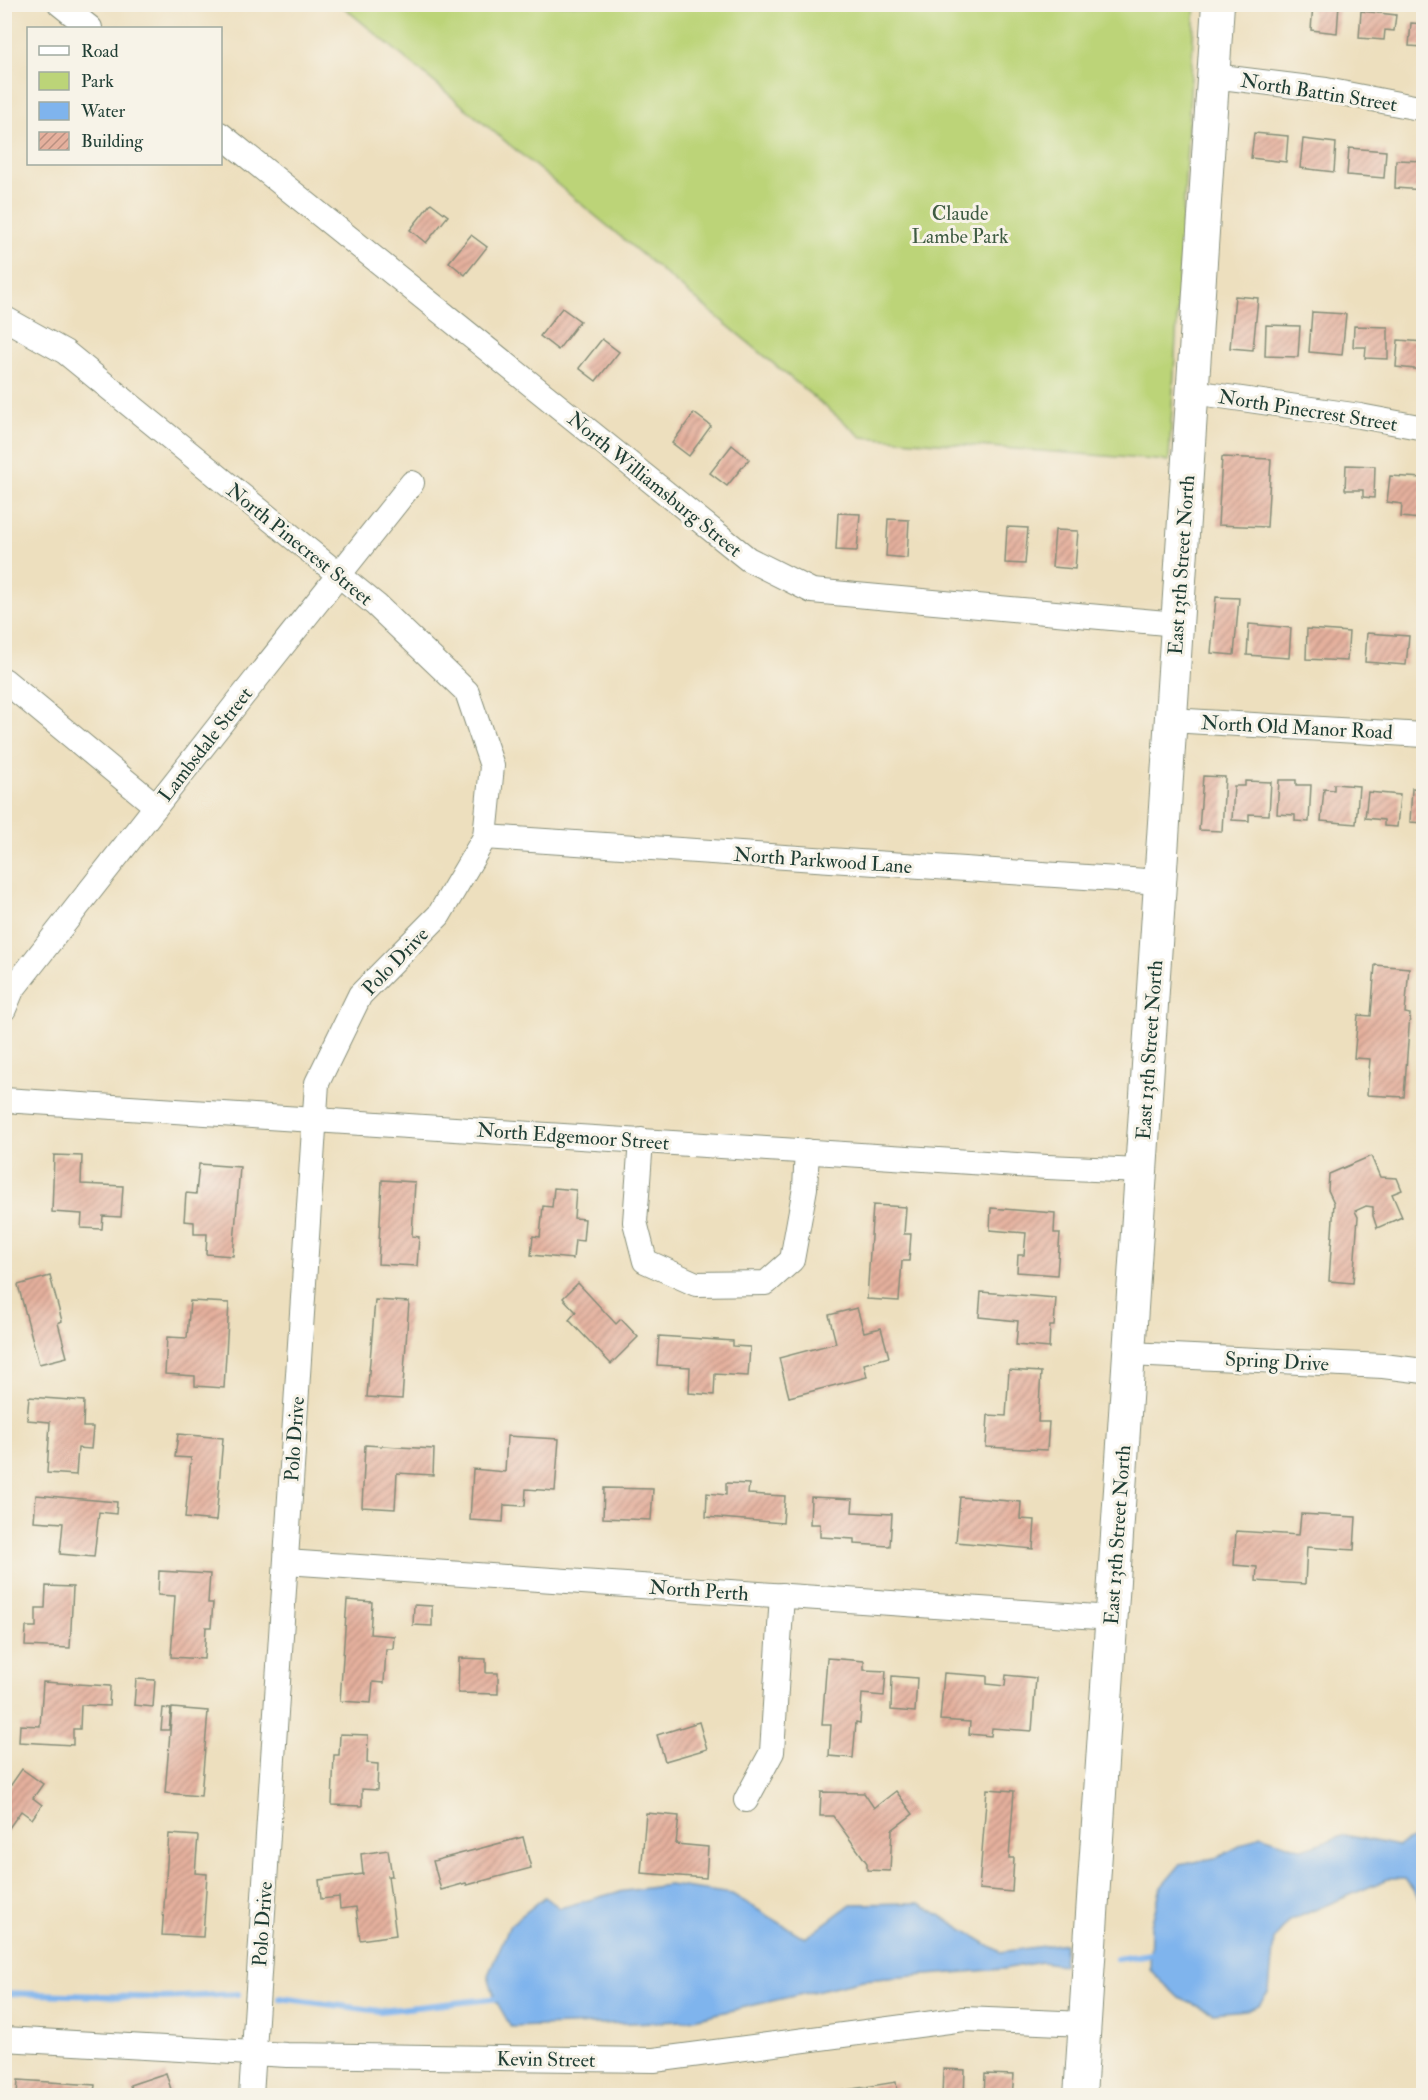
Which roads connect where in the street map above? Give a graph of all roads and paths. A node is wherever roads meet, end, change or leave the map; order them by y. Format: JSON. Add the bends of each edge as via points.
{"nodes":[{"id":1,"x":60,"y":4,"type":"edge"},
{"id":2,"x":1218,"y":4,"type":"edge"},
{"id":3,"x":89,"y":27,"type":"edge"},
{"id":4,"x":1213,"y":76,"type":"junction"},
{"id":5,"x":1424,"y":109,"type":"edge"},
{"id":6,"x":222,"y":136,"type":"edge"},
{"id":7,"x":4,"y":318,"type":"edge"},
{"id":8,"x":1192,"y":392,"type":"junction"},
{"id":9,"x":1424,"y":428,"type":"edge"},
{"id":10,"x":412,"y":483,"type":"dead end"},
{"id":11,"x":339,"y":575,"type":"junction"},
{"id":12,"x":1177,"y":624,"type":"junction"},
{"id":13,"x":4,"y":681,"type":"edge"},
{"id":14,"x":1171,"y":720,"type":"junction"},
{"id":15,"x":1424,"y":735,"type":"edge"},
{"id":16,"x":156,"y":806,"type":"junction"},
{"id":17,"x":485,"y":837,"type":"junction"},
{"id":18,"x":1161,"y":882,"type":"junction"},
{"id":19,"x":4,"y":1009,"type":"edge"},
{"id":20,"x":4,"y":1100,"type":"edge"},
{"id":21,"x":315,"y":1119,"type":"junction"},
{"id":22,"x":640,"y":1140,"type":"junction"},
{"id":23,"x":807,"y":1151,"type":"junction"},
{"id":24,"x":1141,"y":1171,"type":"junction"},
{"id":25,"x":1130,"y":1354,"type":"junction"},
{"id":26,"x":1424,"y":1371,"type":"edge"},
{"id":27,"x":286,"y":1562,"type":"junction"},
{"id":28,"x":782,"y":1595,"type":"junction"},
{"id":29,"x":1112,"y":1618,"type":"junction"},
{"id":30,"x":746,"y":1800,"type":"dead end"},
{"id":31,"x":1085,"y":2024,"type":"junction"},
{"id":32,"x":4,"y":2039,"type":"edge"},
{"id":33,"x":254,"y":2053,"type":"junction"},
{"id":34,"x":251,"y":2096,"type":"edge"},
{"id":35,"x":1080,"y":2096,"type":"edge"}],
"edges":[{"from":1,"to":3,"type":"street"},
{"from":2,"to":4,"type":"main road","name":"East 13th Street North"},
{"from":4,"to":5,"type":"street","name":"North Battin Street","via":[[1326,90]]},
{"from":4,"to":8,"type":"main road","name":"East 13th Street North"},
{"from":6,"to":12,"type":"street","name":"North Williamsburg Street","via":[[748,559],[812,591]]},
{"from":7,"to":11,"type":"street","name":"North Pinecrest Street","via":[[65,352]]},
{"from":8,"to":9,"type":"street","name":"North Pinecrest Street"},
{"from":8,"to":12,"type":"main road","name":"East 13th Street North"},
{"from":10,"to":11,"type":"street","name":"Lambsdale Street"},
{"from":11,"to":16,"type":"street","name":"Lambsdale Street"},
{"from":11,"to":17,"type":"street","name":"North Pinecrest Street","via":[[467,692],[492,766]]},
{"from":12,"to":14,"type":"main road","name":"East 13th Street North"},
{"from":13,"to":16,"type":"street"},
{"from":14,"to":15,"type":"street","name":"North Old Manor Road"},
{"from":14,"to":18,"type":"main road","name":"East 13th Street North"},
{"from":16,"to":19,"type":"street","name":"Lambsdale Street","via":[[12,990]]},
{"from":17,"to":18,"type":"street","name":"North Parkwood Lane"},
{"from":17,"to":21,"type":"street","name":"Polo Drive","via":[[439,915],[360,995],[317,1083]]},
{"from":18,"to":24,"type":"main road","name":"East 13th Street North"},
{"from":20,"to":21,"type":"street","name":"North Edgemoor Street"},
{"from":21,"to":22,"type":"street","name":"North Edgemoor Street"},
{"from":21,"to":27,"type":"street","name":"Polo Drive"},
{"from":22,"to":23,"type":"street","name":"North Edgemoor Street"},
{"from":22,"to":23,"type":"street","via":[[635,1222],[645,1261],[696,1284],[766,1283],[792,1260],[805,1188]]},
{"from":23,"to":24,"type":"street","name":"North Edgemoor Street"},
{"from":24,"to":25,"type":"main road","name":"East 13th Street North"},
{"from":25,"to":26,"type":"street","name":"Spring Drive"},
{"from":25,"to":29,"type":"main road","name":"East 13th Street North"},
{"from":27,"to":28,"type":"street","name":"North Perth"},
{"from":27,"to":33,"type":"street","name":"Polo Drive"},
{"from":28,"to":29,"type":"street","name":"North Perth"},
{"from":28,"to":30,"type":"street","via":[[772,1752]]},
{"from":29,"to":31,"type":"main road","name":"East 13th Street North"},
{"from":31,"to":33,"type":"street","name":"Kevin Street","via":[[964,2019],[654,2060]]},
{"from":31,"to":35,"type":"main road","name":"East 13th Street North"},
{"from":32,"to":33,"type":"street","name":"Kevin Street"},
{"from":33,"to":34,"type":"street","name":"Polo Drive"}]}
